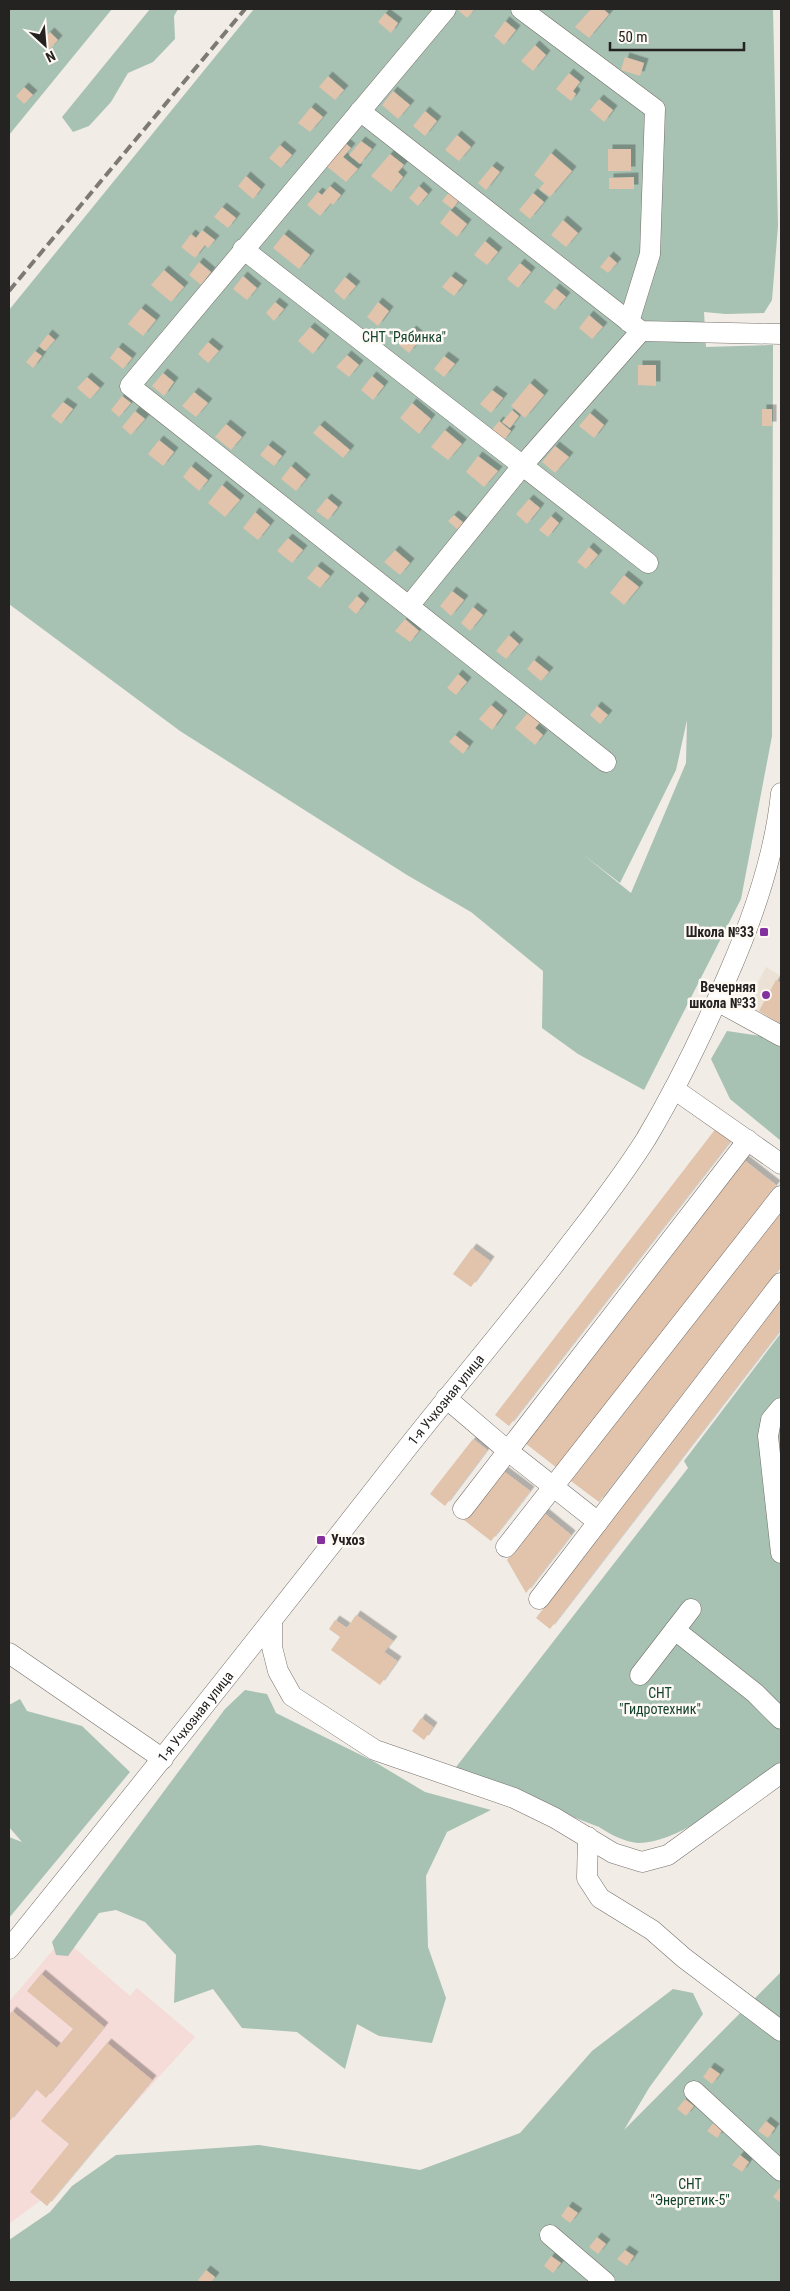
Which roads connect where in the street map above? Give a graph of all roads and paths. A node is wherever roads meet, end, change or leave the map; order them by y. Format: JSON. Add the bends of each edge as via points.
{"nodes":[{"id":1,"x":446,"y":9,"type":"edge"},
{"id":2,"x":521,"y":9,"type":"edge"},
{"id":3,"x":360,"y":111,"type":"junction"},
{"id":4,"x":243,"y":249,"type":"junction"},
{"id":5,"x":635,"y":327,"type":"junction"},
{"id":6,"x":781,"y":334,"type":"edge"},
{"id":7,"x":523,"y":466,"type":"junction"},
{"id":8,"x":648,"y":563,"type":"dead end"},
{"id":9,"x":408,"y":606,"type":"junction"},
{"id":10,"x":606,"y":762,"type":"dead end"},
{"id":11,"x":781,"y":805,"type":"edge"},
{"id":12,"x":717,"y":1001,"type":"junction"},
{"id":13,"x":781,"y":1036,"type":"edge"},
{"id":14,"x":674,"y":1089,"type":"junction"},
{"id":15,"x":748,"y":1140,"type":"junction"},
{"id":16,"x":781,"y":1164,"type":"edge"},
{"id":17,"x":781,"y":1196,"type":"edge"},
{"id":18,"x":781,"y":1283,"type":"edge"},
{"id":19,"x":446,"y":1398,"type":"junction"},
{"id":20,"x":781,"y":1408,"type":"edge"},
{"id":21,"x":508,"y":1451,"type":"junction"},
{"id":22,"x":553,"y":1486,"type":"junction"},
{"id":23,"x":463,"y":1509,"type":"dead end"},
{"id":24,"x":598,"y":1522,"type":"junction"},
{"id":25,"x":506,"y":1547,"type":"dead end"},
{"id":26,"x":781,"y":1553,"type":"edge"},
{"id":27,"x":539,"y":1599,"type":"dead end"},
{"id":28,"x":691,"y":1609,"type":"dead end"},
{"id":29,"x":272,"y":1620,"type":"junction"},
{"id":30,"x":675,"y":1630,"type":"junction"},
{"id":31,"x":9,"y":1653,"type":"edge"},
{"id":32,"x":640,"y":1675,"type":"dead end"},
{"id":33,"x":781,"y":1719,"type":"edge"},
{"id":34,"x":163,"y":1759,"type":"junction"},
{"id":35,"x":781,"y":1773,"type":"edge"},
{"id":36,"x":781,"y":1792,"type":"edge"},
{"id":37,"x":741,"y":1803,"type":"junction"},
{"id":38,"x":588,"y":1837,"type":"junction"},
{"id":39,"x":9,"y":1948,"type":"edge"},
{"id":40,"x":781,"y":2031,"type":"edge"},
{"id":41,"x":694,"y":2091,"type":"dead end"},
{"id":42,"x":781,"y":2171,"type":"edge"},
{"id":43,"x":550,"y":2235,"type":"dead end"},
{"id":44,"x":605,"y":2282,"type":"edge"}],
"edges":[{"from":1,"to":3,"type":"street"},
{"from":2,"to":5,"type":"street","via":[[655,109],[650,254]]},
{"from":3,"to":4,"type":"street"},
{"from":3,"to":5,"type":"street"},
{"from":4,"to":7,"type":"street"},
{"from":4,"to":9,"type":"street","via":[[130,386]]},
{"from":5,"to":6,"type":"street"},
{"from":5,"to":7,"type":"street"},
{"from":7,"to":8,"type":"street"},
{"from":7,"to":9,"type":"street"},
{"from":9,"to":10,"type":"street"},
{"from":11,"to":12,"type":"street","name":"1-я Учхозная улица","via":[[749,925]]},
{"from":12,"to":13,"type":"street"},
{"from":12,"to":14,"type":"street","name":"1-я Учхозная улица"},
{"from":14,"to":15,"type":"street"},
{"from":14,"to":19,"type":"street","name":"1-я Учхозная улица","via":[[644,1142],[602,1202]]},
{"from":15,"to":16,"type":"street"},
{"from":15,"to":21,"type":"street"},
{"from":17,"to":22,"type":"street"},
{"from":18,"to":24,"type":"street"},
{"from":19,"to":21,"type":"street"},
{"from":19,"to":29,"type":"street","name":"1-я Учхозная улица"},
{"from":20,"to":26,"type":"street","via":[[771,1420],[768,1436]]},
{"from":21,"to":22,"type":"street"},
{"from":21,"to":23,"type":"street"},
{"from":22,"to":24,"type":"street"},
{"from":22,"to":25,"type":"street"},
{"from":24,"to":27,"type":"street"},
{"from":28,"to":30,"type":"street"},
{"from":29,"to":34,"type":"street","name":"1-я Учхозная улица"},
{"from":29,"to":38,"type":"street","via":[[272,1648],[278,1671],[292,1696],[375,1750],[514,1798]]},
{"from":30,"to":32,"type":"street"},
{"from":30,"to":33,"type":"street","via":[[755,1693]]},
{"from":31,"to":34,"type":"street"},
{"from":34,"to":39,"type":"street","name":"1-я Учхозная улица"},
{"from":35,"to":37,"type":"street"},
{"from":36,"to":37,"type":"street"},
{"from":37,"to":38,"type":"street","via":[[668,1855],[642,1862],[613,1853]]},
{"from":38,"to":40,"type":"street","via":[[587,1878],[600,1898],[652,1930]]},
{"from":41,"to":42,"type":"street"},
{"from":43,"to":44,"type":"street"}]}
